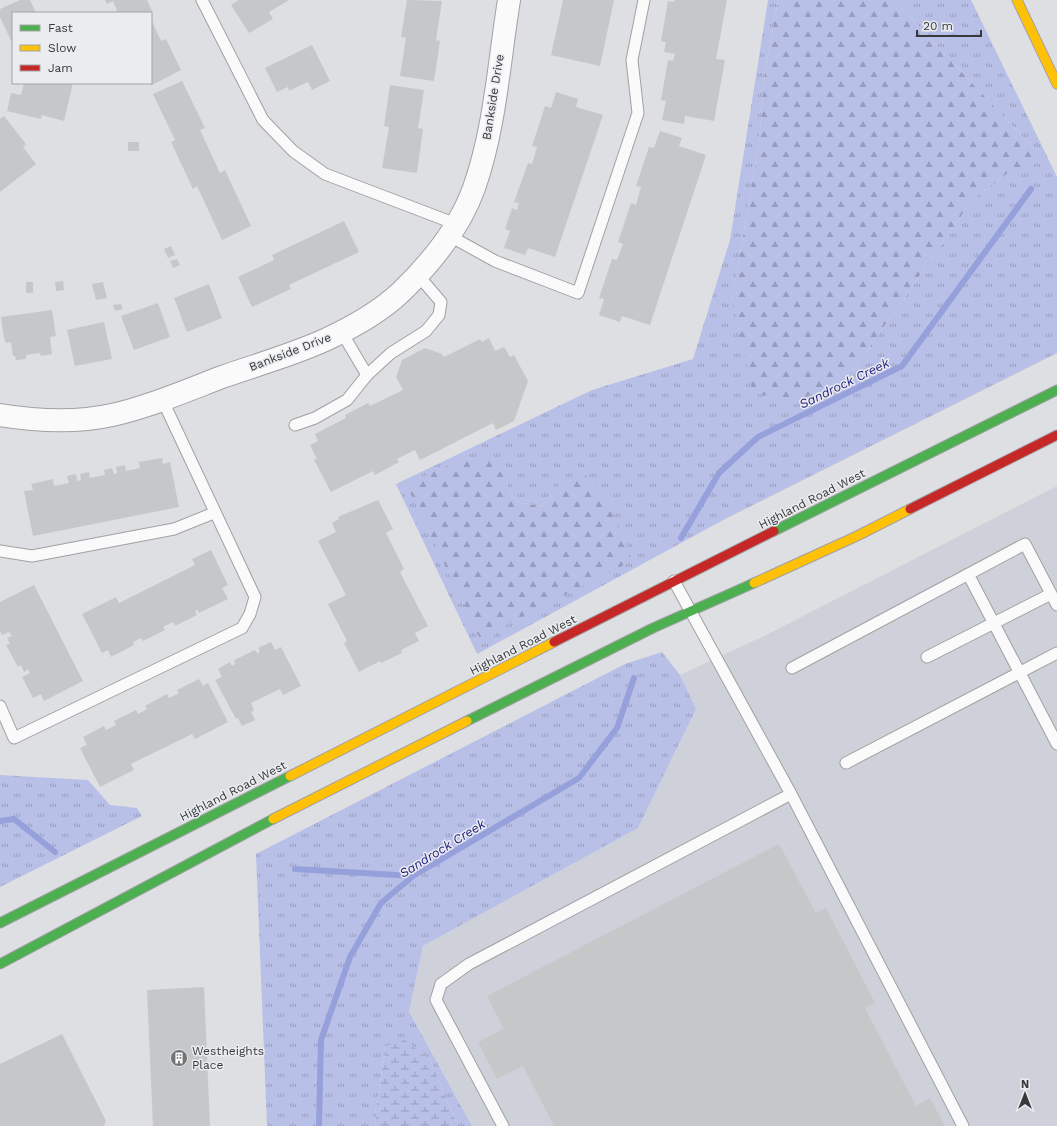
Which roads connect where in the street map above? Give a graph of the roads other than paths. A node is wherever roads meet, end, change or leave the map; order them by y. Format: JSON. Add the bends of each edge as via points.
{"nodes":[{"id":1,"x":202,"y":0,"type":"edge"},
{"id":2,"x":509,"y":0,"type":"edge"},
{"id":3,"x":644,"y":0,"type":"edge"},
{"id":4,"x":1017,"y":0,"type":"edge"},
{"id":5,"x":1057,"y":84,"type":"edge"},
{"id":6,"x":452,"y":230,"type":"junction"},
{"id":7,"x":417,"y":274,"type":"junction"},
{"id":8,"x":341,"y":331,"type":"junction"},
{"id":9,"x":367,"y":375,"type":"junction"},
{"id":10,"x":1057,"y":390,"type":"edge"},
{"id":11,"x":162,"y":399,"type":"junction"},
{"id":12,"x":1,"y":420,"type":"edge"},
{"id":13,"x":295,"y":425,"type":"dead end"},
{"id":14,"x":1057,"y":435,"type":"edge"},
{"id":15,"x":214,"y":513,"type":"junction"},
{"id":16,"x":0,"y":550,"type":"edge"},
{"id":17,"x":968,"y":574,"type":"junction"},
{"id":18,"x":674,"y":581,"type":"junction"},
{"id":19,"x":1051,"y":594,"type":"junction"},
{"id":20,"x":1057,"y":605,"type":"edge"},
{"id":21,"x":690,"y":611,"type":"junction"},
{"id":22,"x":994,"y":623,"type":"junction"},
{"id":23,"x":1057,"y":653,"type":"edge"},
{"id":24,"x":926,"y":657,"type":"dead end"},
{"id":25,"x":792,"y":668,"type":"dead end"},
{"id":26,"x":1020,"y":673,"type":"junction"},
{"id":27,"x":0,"y":706,"type":"edge"},
{"id":28,"x":1057,"y":744,"type":"edge"},
{"id":29,"x":846,"y":763,"type":"dead end"},
{"id":30,"x":791,"y":794,"type":"junction"},
{"id":31,"x":0,"y":923,"type":"edge"},
{"id":32,"x":0,"y":964,"type":"edge"},
{"id":33,"x":503,"y":1126,"type":"edge"},
{"id":34,"x":963,"y":1126,"type":"edge"}],
"edges":[{"from":1,"to":6,"type":"lane","via":[[263,120],[293,151],[325,174]]},
{"from":2,"to":6,"type":"street","name":"Bankside Drive","via":[[482,162],[473,190]]},
{"from":3,"to":6,"type":"lane","via":[[632,60],[638,113],[578,293],[495,261]]},
{"from":4,"to":5,"type":"main road"},
{"from":6,"to":7,"type":"street","name":"Bankside Drive"},
{"from":7,"to":8,"type":"street","name":"Bankside Drive","via":[[400,293]]},
{"from":7,"to":9,"type":"lane","via":[[441,302],[439,315],[426,331],[391,353]]},
{"from":8,"to":9,"type":"lane"},
{"from":8,"to":11,"type":"street","name":"Bankside Drive","via":[[324,340]]},
{"from":9,"to":13,"type":"lane","via":[[347,400],[315,418]]},
{"from":10,"to":18,"type":"main road","name":"Highland Road West"},
{"from":11,"to":12,"type":"street","name":"Bankside Drive","via":[[112,415],[68,421]]},
{"from":11,"to":15,"type":"lane"},
{"from":14,"to":21,"type":"main road","via":[[857,536]]},
{"from":15,"to":16,"type":"lane","via":[[174,529],[32,556]]},
{"from":15,"to":27,"type":"lane","via":[[254,597],[250,614],[242,628],[14,738]]},
{"from":17,"to":19,"type":"lane","via":[[1025,544]]},
{"from":17,"to":22,"type":"lane"},
{"from":17,"to":25,"type":"lane"},
{"from":18,"to":21,"type":"lane"},
{"from":18,"to":31,"type":"main road","name":"Highland Road West"},
{"from":19,"to":20,"type":"lane"},
{"from":19,"to":22,"type":"lane"},
{"from":21,"to":30,"type":"lane"},
{"from":21,"to":32,"type":"main road","via":[[332,789]]},
{"from":22,"to":24,"type":"lane"},
{"from":22,"to":26,"type":"lane"},
{"from":23,"to":26,"type":"lane"},
{"from":26,"to":28,"type":"lane"},
{"from":26,"to":29,"type":"lane"},
{"from":30,"to":33,"type":"lane","via":[[469,964],[441,984],[436,1000]]},
{"from":30,"to":34,"type":"lane"}]}
